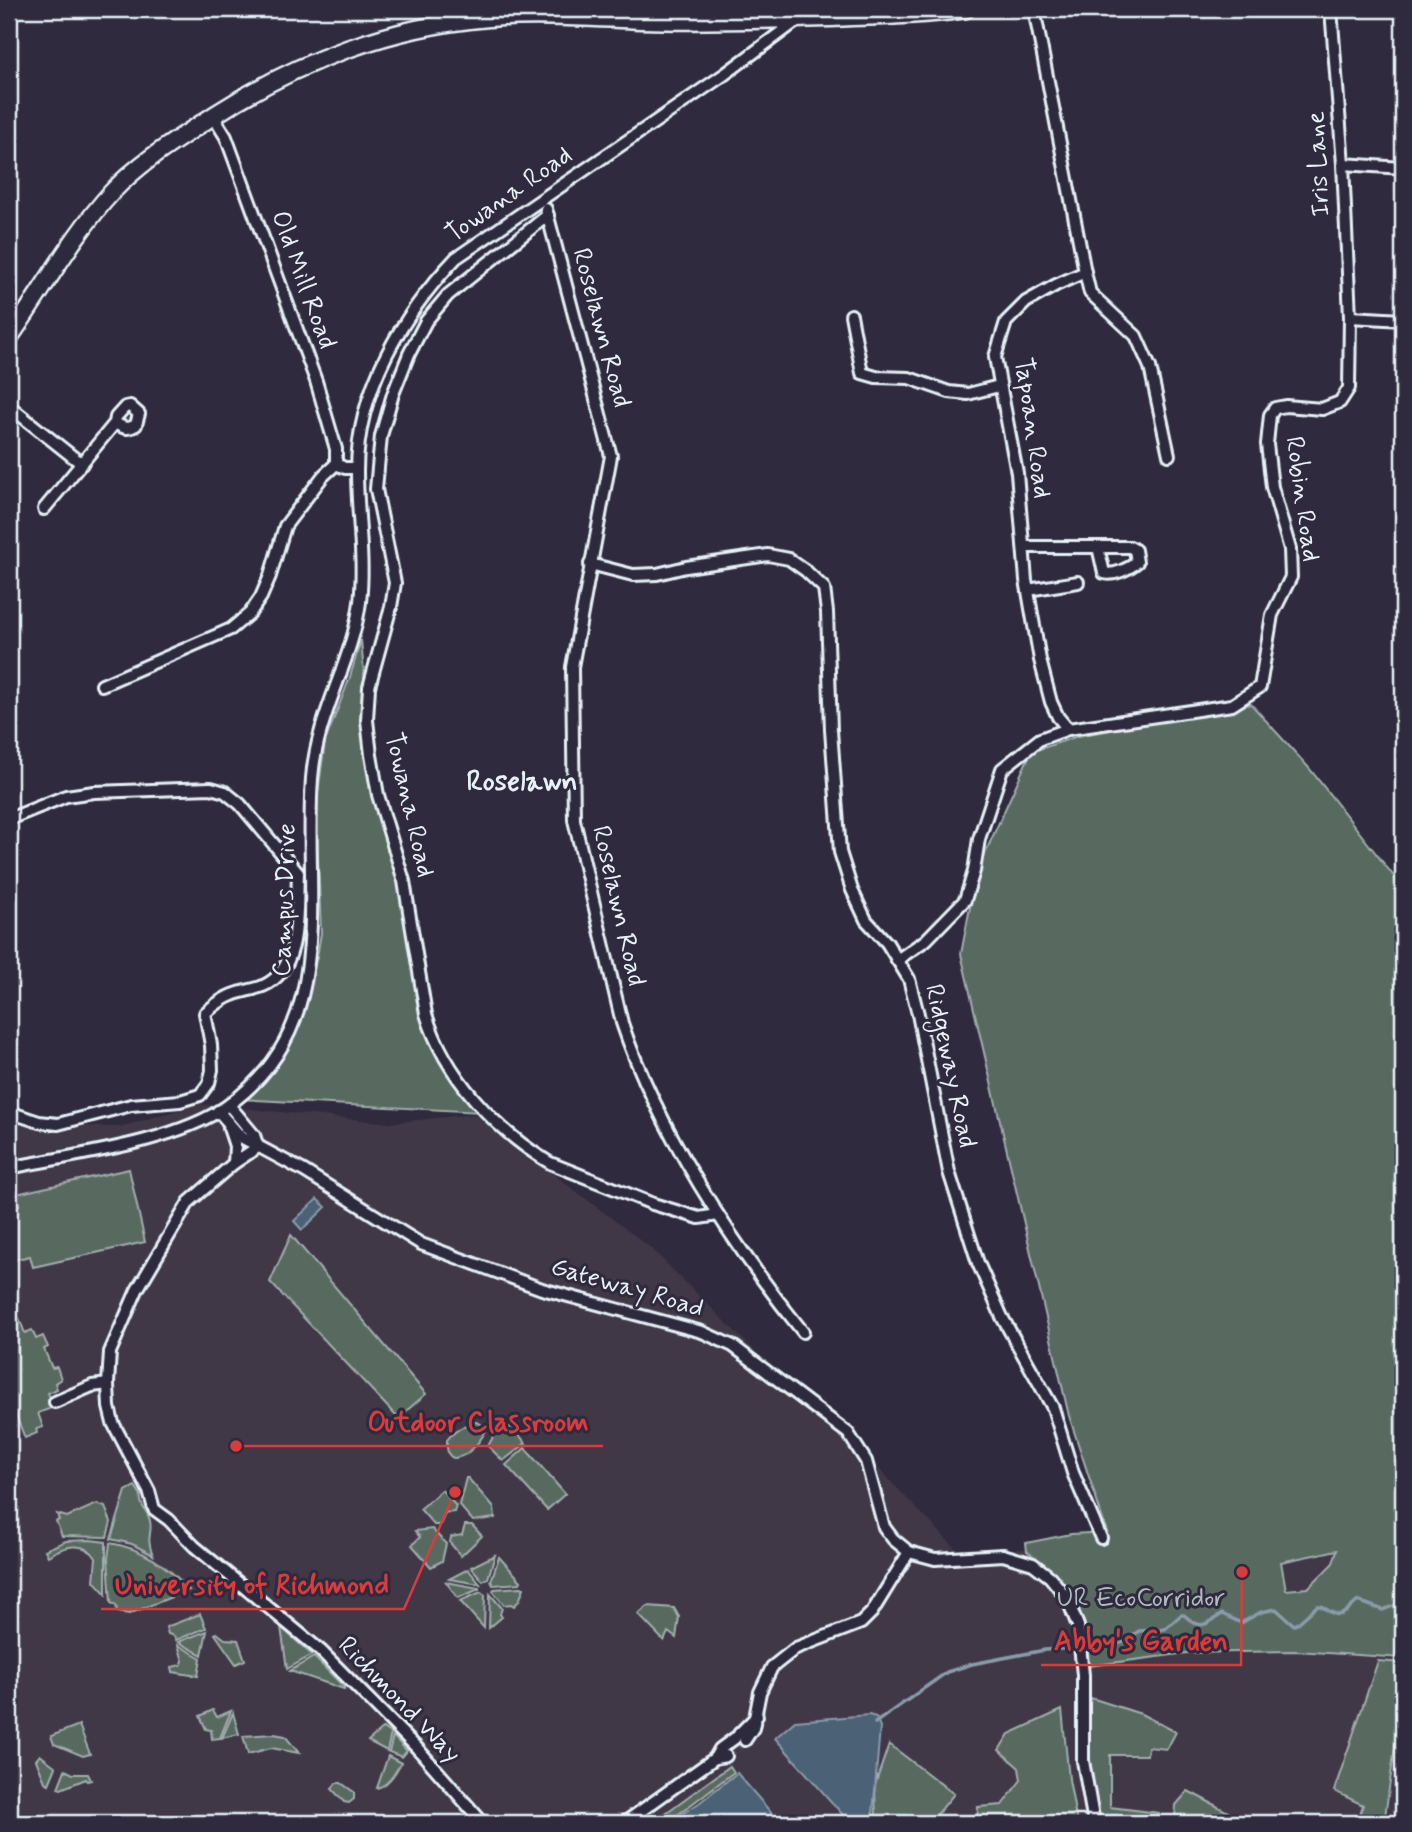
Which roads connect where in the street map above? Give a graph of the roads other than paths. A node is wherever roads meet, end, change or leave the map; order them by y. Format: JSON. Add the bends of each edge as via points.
{"nodes":[{"id":1,"x":966,"y":9,"type":"edge"},
{"id":2,"x":1034,"y":9,"type":"edge"},
{"id":3,"x":1331,"y":9,"type":"edge"},
{"id":4,"x":488,"y":13,"type":"edge"},
{"id":5,"x":663,"y":15,"type":"edge"},
{"id":6,"x":799,"y":19,"type":"junction"},
{"id":7,"x":213,"y":116,"type":"junction"},
{"id":8,"x":1343,"y":164,"type":"junction"},
{"id":9,"x":1403,"y":168,"type":"edge"},
{"id":10,"x":544,"y":200,"type":"junction"},
{"id":11,"x":548,"y":215,"type":"junction"},
{"id":12,"x":1084,"y":272,"type":"junction"},
{"id":13,"x":851,"y":315,"type":"dead end"},
{"id":14,"x":1350,"y":317,"type":"junction"},
{"id":15,"x":1403,"y":320,"type":"edge"},
{"id":16,"x":9,"y":338,"type":"edge"},
{"id":17,"x":999,"y":386,"type":"junction"},
{"id":18,"x":9,"y":406,"type":"edge"},
{"id":19,"x":115,"y":423,"type":"dead end"},
{"id":20,"x":1169,"y":455,"type":"dead end"},
{"id":21,"x":82,"y":464,"type":"junction"},
{"id":22,"x":336,"y":464,"type":"junction"},
{"id":23,"x":357,"y":468,"type":"junction"},
{"id":24,"x":376,"y":489,"type":"junction"},
{"id":25,"x":358,"y":490,"type":"junction"},
{"id":26,"x":44,"y":509,"type":"dead end"},
{"id":27,"x":1024,"y":547,"type":"junction"},
{"id":28,"x":1098,"y":547,"type":"dead end"},
{"id":29,"x":590,"y":564,"type":"junction"},
{"id":30,"x":1078,"y":582,"type":"dead end"},
{"id":31,"x":1028,"y":590,"type":"junction"},
{"id":32,"x":102,"y":685,"type":"dead end"},
{"id":33,"x":1068,"y":729,"type":"junction"},
{"id":34,"x":9,"y":820,"type":"edge"},
{"id":35,"x":298,"y":873,"type":"junction"},
{"id":36,"x":311,"y":885,"type":"junction"},
{"id":37,"x":897,"y":960,"type":"junction"},
{"id":38,"x":229,"y":1105,"type":"junction"},
{"id":39,"x":218,"y":1111,"type":"junction"},
{"id":40,"x":9,"y":1112,"type":"edge"},
{"id":41,"x":226,"y":1123,"type":"junction"},
{"id":42,"x":258,"y":1147,"type":"junction"},
{"id":43,"x":234,"y":1163,"type":"junction"},
{"id":44,"x":9,"y":1168,"type":"edge"},
{"id":45,"x":718,"y":1215,"type":"junction"},
{"id":46,"x":803,"y":1332,"type":"dead end"},
{"id":47,"x":108,"y":1384,"type":"junction"},
{"id":48,"x":55,"y":1402,"type":"dead end"},
{"id":49,"x":1101,"y":1538,"type":"dead end"},
{"id":50,"x":909,"y":1552,"type":"junction"},
{"id":51,"x":483,"y":1823,"type":"edge"},
{"id":52,"x":624,"y":1823,"type":"edge"},
{"id":53,"x":1094,"y":1823,"type":"edge"}],
"edges":[{"from":1,"to":6,"type":"main road"},
{"from":2,"to":12,"type":"street"},
{"from":3,"to":8,"type":"street","name":"Iris Lane"},
{"from":4,"to":5,"type":"main road"},
{"from":4,"to":7,"type":"main road","via":[[339,51]]},
{"from":5,"to":6,"type":"main road"},
{"from":6,"to":10,"type":"street","name":"Towana Road"},
{"from":7,"to":16,"type":"main road","via":[[149,159],[113,191]]},
{"from":7,"to":22,"type":"street","name":"Old Mill Road","via":[[226,137],[316,382],[336,449]]},
{"from":8,"to":9,"type":"street"},
{"from":8,"to":14,"type":"street","name":"Iris Lane"},
{"from":10,"to":11,"type":"street","name":"Roselawn Road"},
{"from":10,"to":23,"type":"street","name":"Towana Road","via":[[456,258],[408,316],[370,398]]},
{"from":11,"to":24,"type":"street","name":"Towana Road","via":[[448,295],[426,321],[393,394],[381,436]]},
{"from":11,"to":29,"type":"street","name":"Roselawn Road","via":[[611,456]]},
{"from":12,"to":17,"type":"street","name":"Tapoan Road","via":[[1026,302],[1006,322],[995,357]]},
{"from":12,"to":20,"type":"street","via":[[1090,293],[1136,336],[1150,367]]},
{"from":13,"to":17,"type":"street","via":[[862,373],[909,378],[968,394]]},
{"from":14,"to":15,"type":"street"},
{"from":14,"to":33,"type":"street","name":"Robin Road","via":[[1349,388],[1340,402],[1322,410],[1275,408],[1270,415],[1267,444],[1272,488],[1290,550],[1291,577],[1272,615],[1260,687],[1232,705]]},
{"from":17,"to":27,"type":"street","name":"Tapoan Road","via":[[1015,456]]},
{"from":18,"to":21,"type":"street"},
{"from":19,"to":21,"type":"street"},
{"from":21,"to":26,"type":"street"},
{"from":22,"to":23,"type":"street"},
{"from":22,"to":32,"type":"street","via":[[285,526],[270,576],[250,613],[231,629]]},
{"from":23,"to":25,"type":"street","name":"Towana Road"},
{"from":24,"to":25,"type":"street"},
{"from":24,"to":45,"type":"street","name":"Towana Road","via":[[395,583],[369,687],[370,755],[404,881],[432,1033],[483,1109],[535,1154],[653,1205],[699,1218]]},
{"from":25,"to":36,"type":"street","name":"Campus Drive","via":[[360,602],[316,748]]},
{"from":27,"to":28,"type":"street"},
{"from":27,"to":31,"type":"street","name":"Tapoan Road"},
{"from":29,"to":37,"type":"street","name":"Ridgeway Road","via":[[634,575],[657,574],[768,555],[789,559],[824,589],[840,852],[866,920]]},
{"from":29,"to":45,"type":"street","name":"Roselawn Road","via":[[572,667],[574,820],[631,1048],[667,1127]]},
{"from":30,"to":31,"type":"street"},
{"from":31,"to":33,"type":"street","name":"Tapoan Road","via":[[1051,702]]},
{"from":33,"to":37,"type":"street","via":[[1041,738],[1002,769],[965,900],[926,940]]},
{"from":34,"to":35,"type":"street","via":[[66,796],[211,788],[240,804]]},
{"from":35,"to":36,"type":"street"},
{"from":35,"to":40,"type":"street","via":[[294,936],[285,967],[270,982],[231,995],[205,1013],[212,1070],[200,1095],[131,1105],[58,1124]]},
{"from":36,"to":38,"type":"street","name":"Campus Drive","via":[[307,979],[295,1018],[269,1065]]},
{"from":37,"to":49,"type":"street","name":"Ridgeway Road","via":[[909,979],[949,1172],[978,1263],[1053,1408],[1073,1473]]},
{"from":38,"to":39,"type":"street","name":"Campus Drive"},
{"from":38,"to":42,"type":"street","name":"Gateway Road","via":[[254,1135]]},
{"from":39,"to":41,"type":"street","name":"Gateway Road"},
{"from":39,"to":44,"type":"street","name":"Campus Drive","via":[[153,1138]]},
{"from":41,"to":42,"type":"street","name":"Gateway Road"},
{"from":41,"to":43,"type":"street","name":"Gateway Road","via":[[235,1146]]},
{"from":42,"to":43,"type":"street","name":"Richmond Way"},
{"from":42,"to":50,"type":"street","name":"Gateway Road","via":[[421,1244],[542,1289],[702,1332],[733,1346],[848,1433],[866,1461],[884,1527]]},
{"from":43,"to":47,"type":"street","name":"Richmond Way","via":[[189,1202],[137,1290],[110,1352]]},
{"from":45,"to":46,"type":"street","name":"Roselawn Road"},
{"from":47,"to":48,"type":"street"},
{"from":47,"to":51,"type":"street","name":"Richmond Way","via":[[113,1423],[154,1509],[321,1651]]},
{"from":50,"to":52,"type":"street","via":[[861,1623],[796,1648],[772,1668],[760,1692],[754,1728]]},
{"from":50,"to":53,"type":"street","via":[[935,1559],[1003,1555],[1033,1564],[1068,1598],[1080,1639],[1083,1761]]}]}
